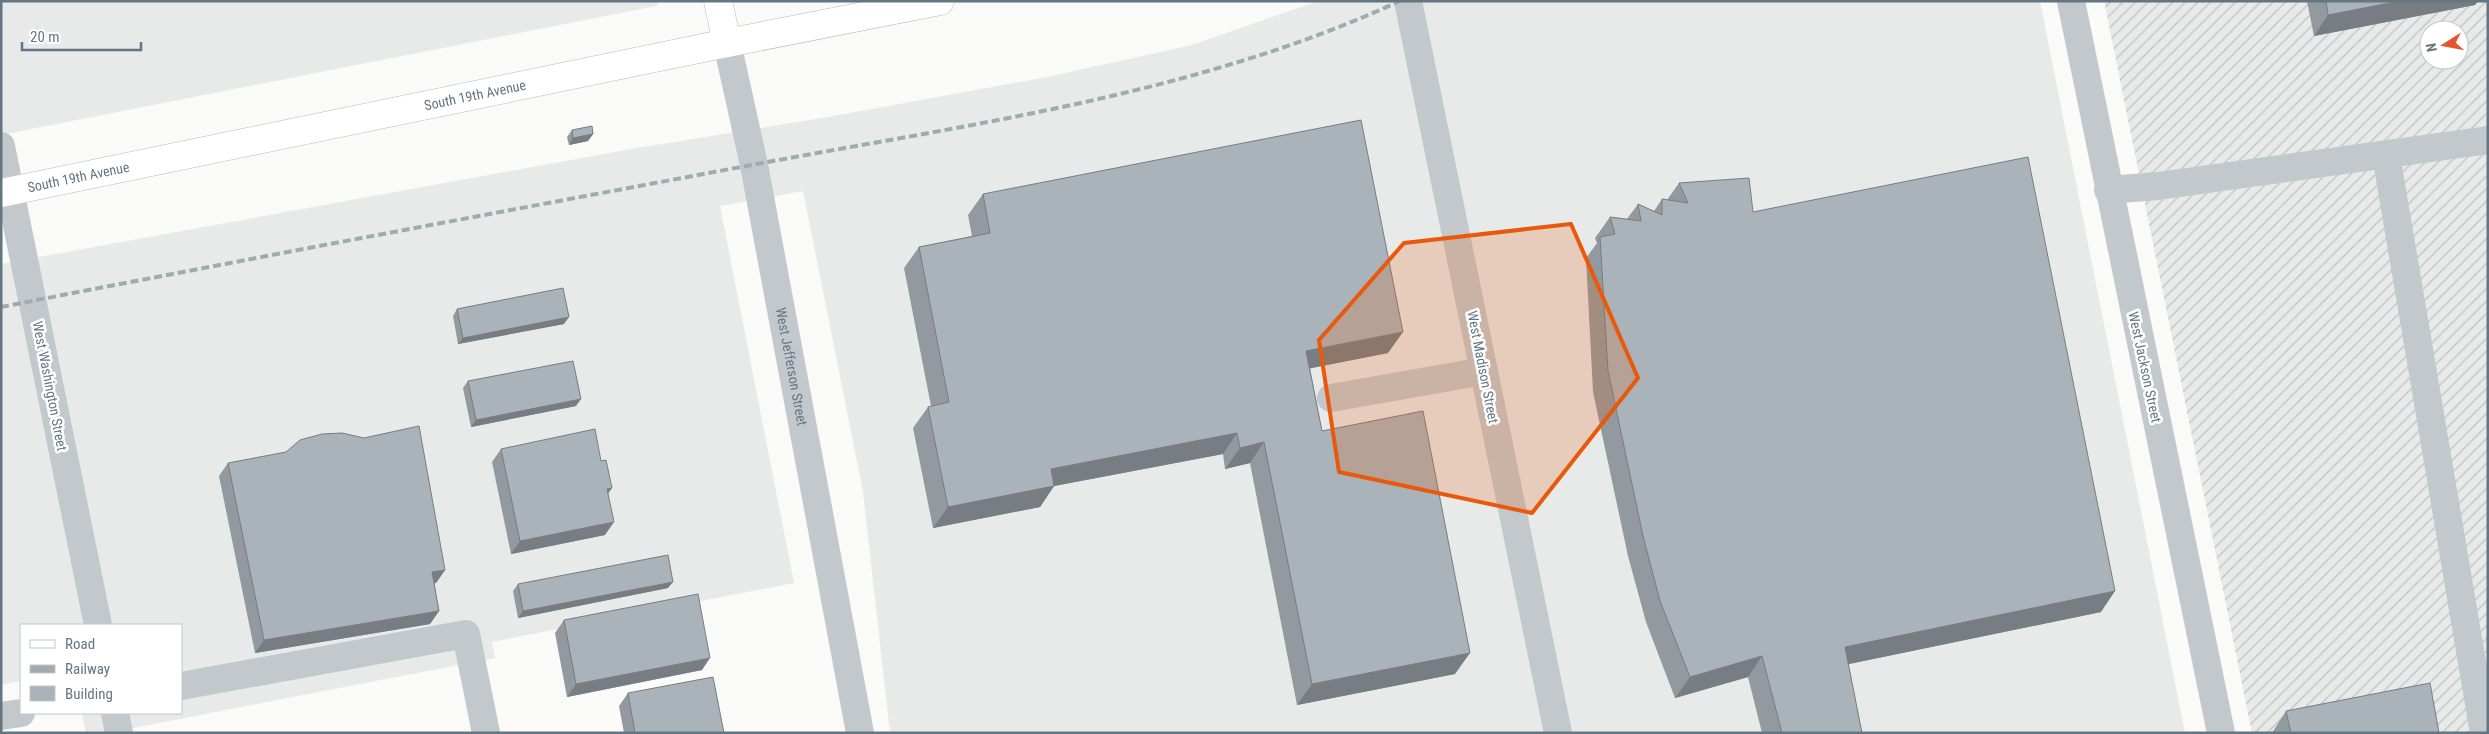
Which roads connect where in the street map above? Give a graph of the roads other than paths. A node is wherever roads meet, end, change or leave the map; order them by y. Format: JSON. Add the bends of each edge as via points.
{"nodes":[{"id":1,"x":718,"y":1,"type":"edge"},
{"id":2,"x":940,"y":1,"type":"edge"},
{"id":3,"x":1408,"y":1,"type":"edge"},
{"id":4,"x":2070,"y":1,"type":"edge"},
{"id":5,"x":727,"y":43,"type":"junction"},
{"id":6,"x":2488,"y":140,"type":"edge"},
{"id":7,"x":1,"y":146,"type":"edge"},
{"id":8,"x":2386,"y":155,"type":"junction"},
{"id":9,"x":2108,"y":190,"type":"junction"},
{"id":10,"x":6,"y":192,"type":"edge"},
{"id":11,"x":1484,"y":371,"type":"junction"},
{"id":12,"x":1332,"y":398,"type":"dead end"},
{"id":13,"x":98,"y":624,"type":"edge"},
{"id":14,"x":182,"y":686,"type":"edge"},
{"id":15,"x":20,"y":713,"type":"edge"},
{"id":16,"x":115,"y":714,"type":"edge"},
{"id":17,"x":1,"y":716,"type":"edge"},
{"id":18,"x":119,"y":733,"type":"edge"},
{"id":19,"x":486,"y":733,"type":"edge"},
{"id":20,"x":860,"y":733,"type":"edge"},
{"id":21,"x":1558,"y":733,"type":"edge"},
{"id":22,"x":2221,"y":733,"type":"edge"},
{"id":23,"x":2484,"y":733,"type":"edge"}],
"edges":[{"from":1,"to":5,"type":"main road","name":"West Jefferson Street"},
{"from":2,"to":5,"type":"main road","name":"South 19th Avenue"},
{"from":3,"to":11,"type":"street","name":"West Madison Street"},
{"from":4,"to":9,"type":"street","name":"West Jackson Street"},
{"from":5,"to":10,"type":"main road","name":"South 19th Avenue"},
{"from":5,"to":20,"type":"street","name":"West Jefferson Street","via":[[754,165]]},
{"from":6,"to":8,"type":"street"},
{"from":7,"to":10,"type":"street","name":"West Washington Street"},
{"from":8,"to":9,"type":"street"},
{"from":8,"to":23,"type":"street"},
{"from":9,"to":22,"type":"street","name":"West Jackson Street"},
{"from":10,"to":13,"type":"street","name":"West Washington Street"},
{"from":11,"to":12,"type":"street"},
{"from":11,"to":21,"type":"street","name":"West Madison Street"},
{"from":14,"to":19,"type":"street","via":[[466,634]]},
{"from":15,"to":17,"type":"street"},
{"from":16,"to":18,"type":"street"}]}
